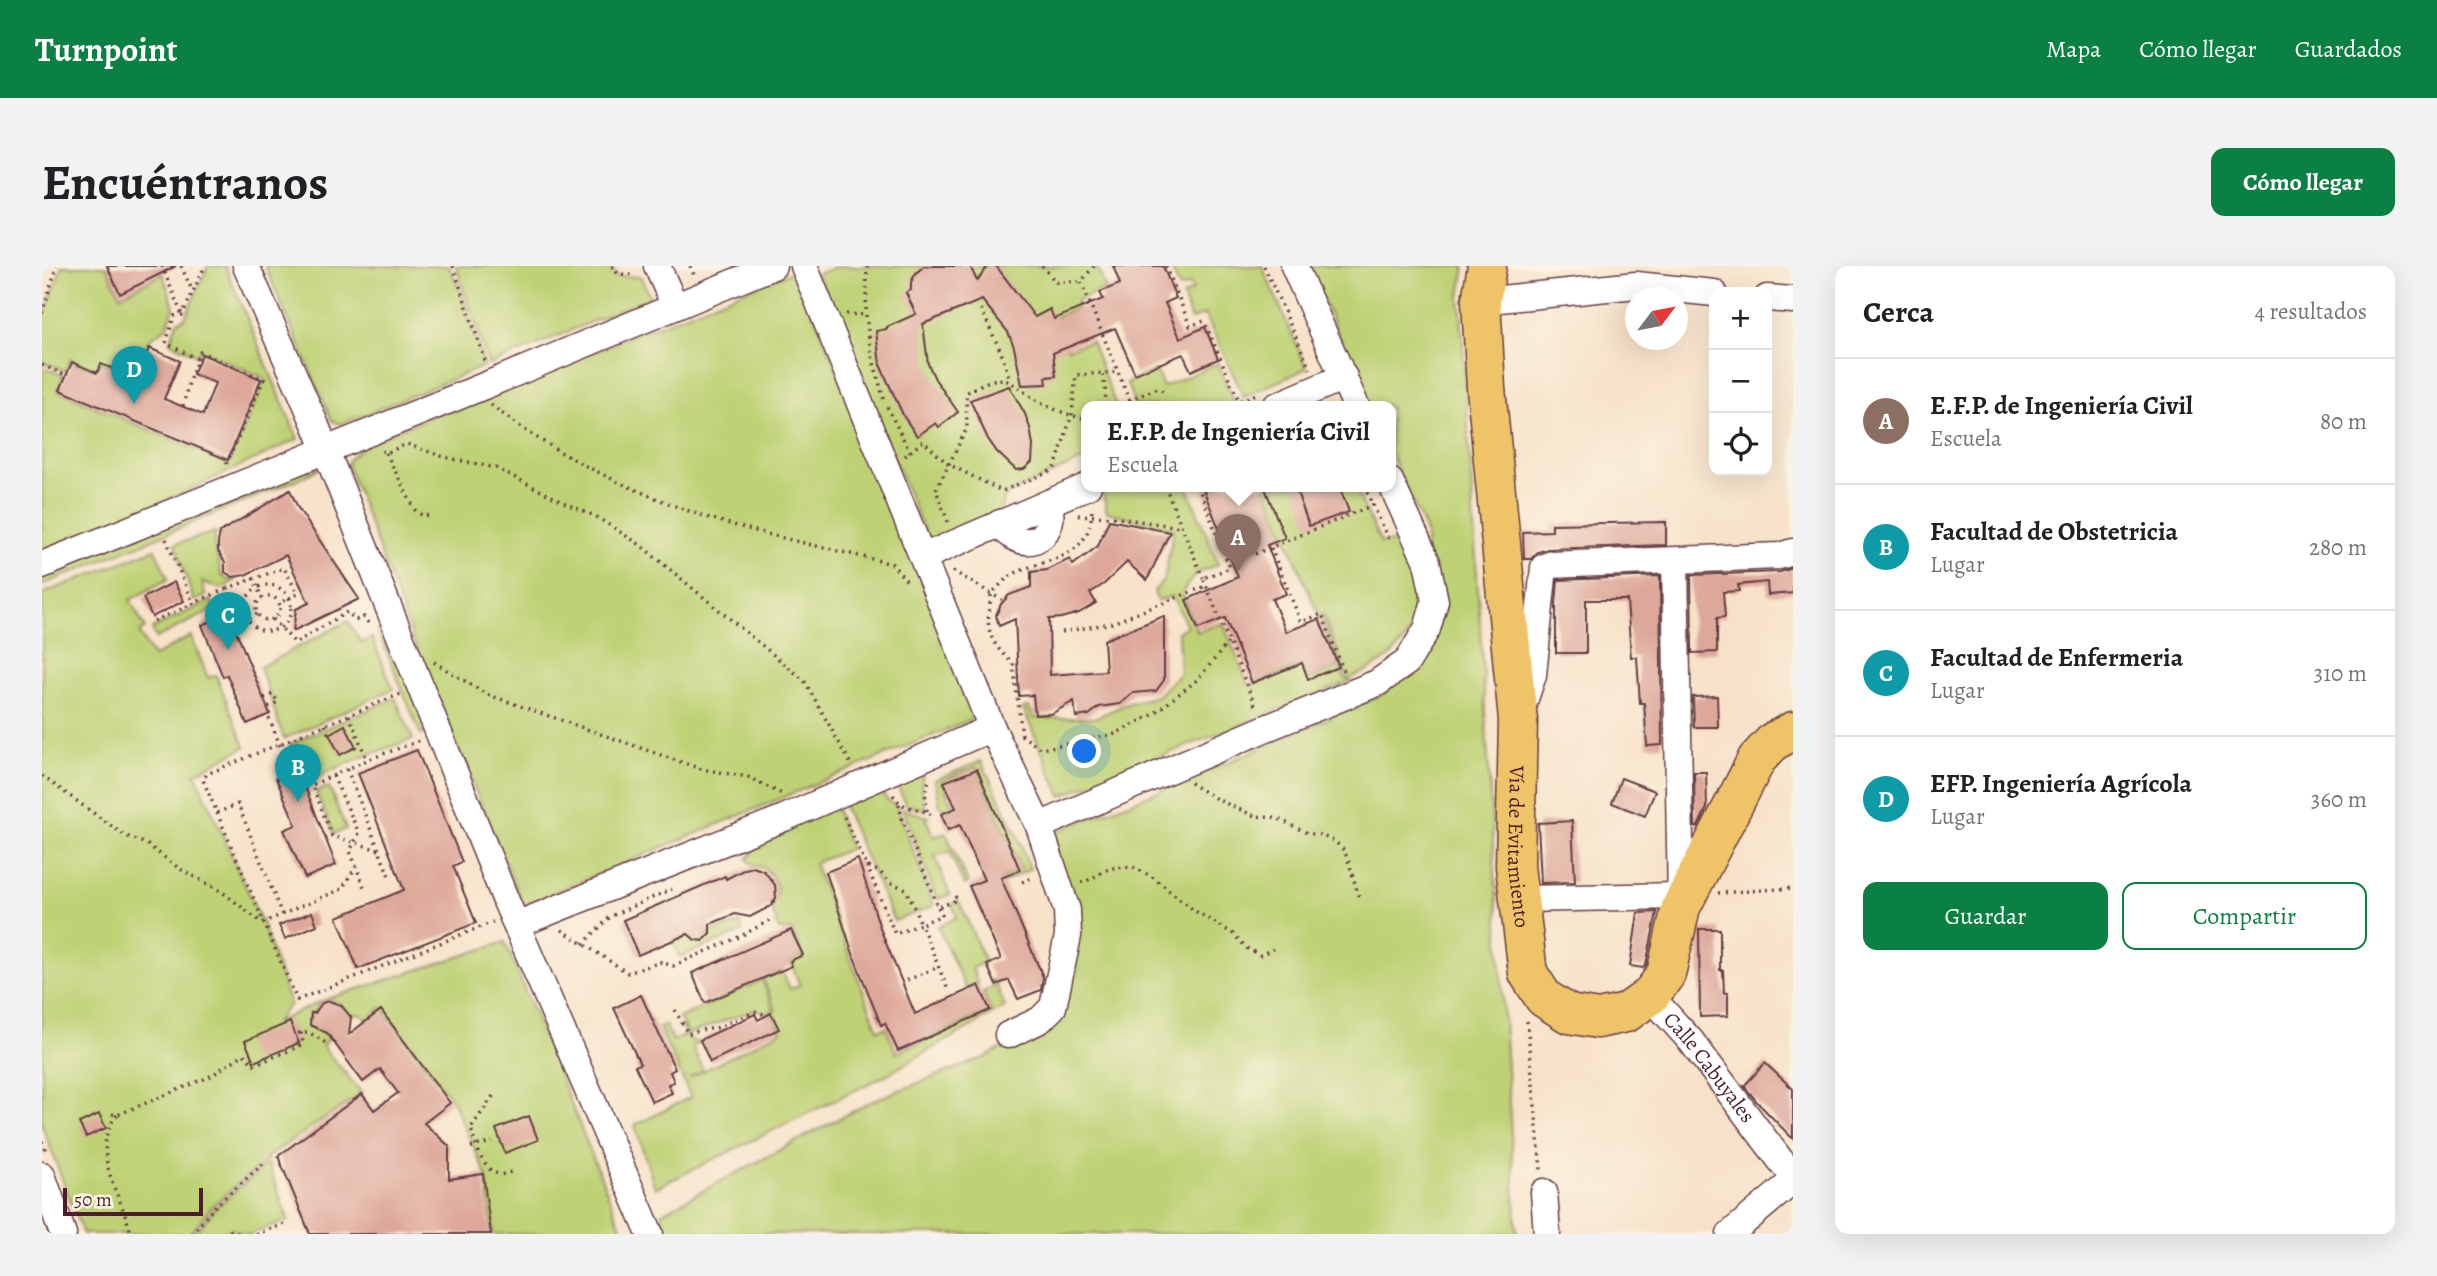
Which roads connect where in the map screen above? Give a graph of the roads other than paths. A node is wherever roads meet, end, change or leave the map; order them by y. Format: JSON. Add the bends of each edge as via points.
{"nodes":[{"id":1,"x":246,"y":266,"type":"edge"},
{"id":2,"x":657,"y":266,"type":"edge"},
{"id":3,"x":773,"y":266,"type":"edge"},
{"id":4,"x":804,"y":266,"type":"edge"},
{"id":5,"x":1294,"y":266,"type":"edge"},
{"id":6,"x":1484,"y":283,"type":"edge"},
{"id":7,"x":1709,"y":292,"type":"edge"},
{"id":8,"x":1772,"y":298,"type":"edge"},
{"id":9,"x":1793,"y":300,"type":"edge"},
{"id":10,"x":675,"y":306,"type":"junction"},
{"id":11,"x":1343,"y":377,"type":"junction"},
{"id":12,"x":1270,"y":398,"type":"edge"},
{"id":13,"x":1354,"y":401,"type":"edge"},
{"id":14,"x":325,"y":450,"type":"junction"},
{"id":15,"x":1081,"y":490,"type":"edge"},
{"id":16,"x":1395,"y":492,"type":"edge"},
{"id":17,"x":1793,"y":552,"type":"edge"},
{"id":18,"x":1675,"y":561,"type":"junction"},
{"id":19,"x":42,"y":565,"type":"edge"},
{"id":20,"x":935,"y":568,"type":"junction"},
{"id":21,"x":1518,"y":720,"type":"junction"},
{"id":22,"x":1001,"y":729,"type":"junction"},
{"id":23,"x":1793,"y":731,"type":"edge"},
{"id":24,"x":1039,"y":826,"type":"junction"},
{"id":25,"x":1518,"y":899,"type":"junction"},
{"id":26,"x":1683,"y":899,"type":"junction"},
{"id":27,"x":512,"y":928,"type":"junction"},
{"id":28,"x":1650,"y":996,"type":"junction"},
{"id":29,"x":1008,"y":1035,"type":"dead end"},
{"id":30,"x":1793,"y":1174,"type":"edge"},
{"id":31,"x":42,"y":1175,"type":"edge"},
{"id":32,"x":1793,"y":1181,"type":"edge"},
{"id":33,"x":1544,"y":1192,"type":"road end"},
{"id":34,"x":63,"y":1234,"type":"edge"},
{"id":35,"x":650,"y":1234,"type":"edge"},
{"id":36,"x":1548,"y":1234,"type":"edge"},
{"id":37,"x":1730,"y":1234,"type":"edge"}],
"edges":[{"from":1,"to":14,"type":"street"},
{"from":2,"to":10,"type":"street"},
{"from":3,"to":10,"type":"street"},
{"from":4,"to":20,"type":"street","via":[[887,471]]},
{"from":5,"to":11,"type":"street"},
{"from":6,"to":7,"type":"street","via":[[1636,285]]},
{"from":6,"to":21,"type":"highway","name":"Vía de Evitamiento","via":[[1486,388]]},
{"from":8,"to":9,"type":"street"},
{"from":10,"to":14,"type":"street","via":[[488,372]]},
{"from":11,"to":12,"type":"street"},
{"from":11,"to":13,"type":"street"},
{"from":14,"to":19,"type":"street"},
{"from":14,"to":27,"type":"street"},
{"from":15,"to":20,"type":"street","via":[[1050,509],[1000,523]]},
{"from":16,"to":24,"type":"street","via":[[1427,562],[1435,601],[1427,629],[1407,662],[1377,683]]},
{"from":17,"to":18,"type":"street"},
{"from":18,"to":21,"type":"street","via":[[1544,567],[1533,675]]},
{"from":18,"to":26,"type":"street"},
{"from":20,"to":22,"type":"street"},
{"from":21,"to":25,"type":"highway","name":"Vía de Evitamiento"},
{"from":22,"to":24,"type":"street"},
{"from":22,"to":27,"type":"street"},
{"from":23,"to":26,"type":"highway","name":"Vía de Evitamiento","via":[[1774,741],[1757,759]]},
{"from":24,"to":29,"type":"street","via":[[1067,910],[1068,936],[1053,1007],[1040,1020]]},
{"from":25,"to":26,"type":"street"},
{"from":25,"to":28,"type":"highway","name":"Vía de Evitamiento","via":[[1528,973],[1544,998],[1569,1014],[1598,1019],[1626,1013]]},
{"from":26,"to":28,"type":"highway","name":"Vía de Evitamiento","via":[[1666,974]]},
{"from":27,"to":35,"type":"street"},
{"from":28,"to":30,"type":"street","name":"Calle Cabuyales"},
{"from":31,"to":34,"type":"street"},
{"from":32,"to":37,"type":"street"},
{"from":33,"to":36,"type":"street"}]}
